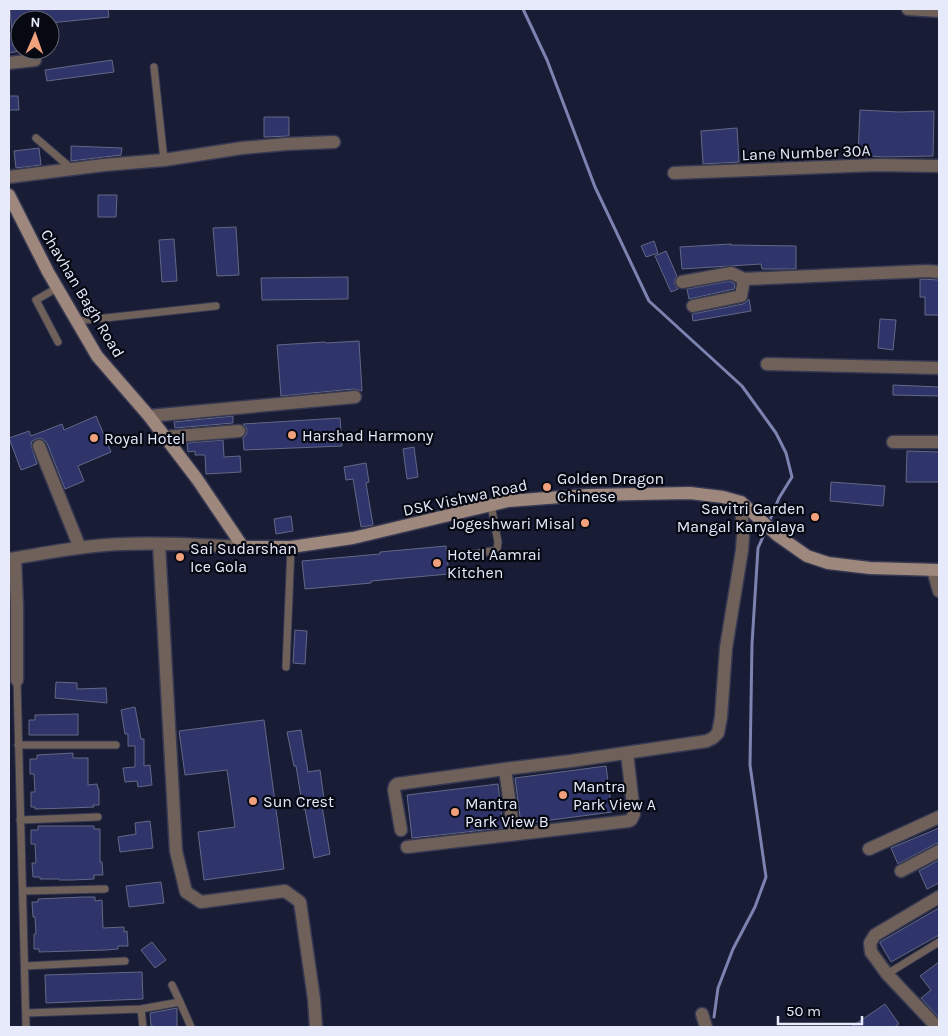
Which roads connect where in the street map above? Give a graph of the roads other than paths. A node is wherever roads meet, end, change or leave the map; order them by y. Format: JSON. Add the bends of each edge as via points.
{"nodes":[{"id":1,"x":908,"y":9,"type":"edge"},
{"id":2,"x":939,"y":11,"type":"edge"},
{"id":3,"x":34,"y":60,"type":"dead end"},
{"id":4,"x":9,"y":63,"type":"edge"},
{"id":5,"x":154,"y":67,"type":"dead end"},
{"id":6,"x":36,"y":138,"type":"dead end"},
{"id":7,"x":334,"y":142,"type":"dead end"},
{"id":8,"x":164,"y":160,"type":"junction"},
{"id":9,"x":939,"y":166,"type":"edge"},
{"id":10,"x":72,"y":169,"type":"junction"},
{"id":11,"x":674,"y":173,"type":"dead end"},
{"id":12,"x":9,"y":177,"type":"edge"},
{"id":13,"x":9,"y":195,"type":"edge"},
{"id":14,"x":939,"y":272,"type":"edge"},
{"id":15,"x":744,"y":279,"type":"junction"},
{"id":16,"x":682,"y":282,"type":"dead end"},
{"id":17,"x":57,"y":288,"type":"junction"},
{"id":18,"x":216,"y":306,"type":"dead end"},
{"id":19,"x":693,"y":306,"type":"dead end"},
{"id":20,"x":77,"y":321,"type":"junction"},
{"id":21,"x":58,"y":342,"type":"dead end"},
{"id":22,"x":767,"y":364,"type":"dead end"},
{"id":23,"x":939,"y":368,"type":"edge"},
{"id":24,"x":356,"y":397,"type":"dead end"},
{"id":25,"x":149,"y":416,"type":"junction"},
{"id":26,"x":239,"y":432,"type":"dead end"},
{"id":27,"x":166,"y":437,"type":"junction"},
{"id":28,"x":893,"y":442,"type":"dead end"},
{"id":29,"x":939,"y":442,"type":"edge"},
{"id":30,"x":39,"y":446,"type":"dead end"},
{"id":31,"x":741,"y":502,"type":"junction"},
{"id":32,"x":491,"y":505,"type":"junction"},
{"id":33,"x":159,"y":544,"type":"junction"},
{"id":34,"x":243,"y":547,"type":"junction"},
{"id":35,"x":292,"y":547,"type":"junction"},
{"id":36,"x":80,"y":548,"type":"junction"},
{"id":37,"x":457,"y":557,"type":"dead end"},
{"id":38,"x":12,"y":559,"type":"edge"},
{"id":39,"x":936,"y":570,"type":"edge"},
{"id":40,"x":939,"y":591,"type":"edge"},
{"id":41,"x":13,"y":606,"type":"edge"},
{"id":42,"x":13,"y":634,"type":"edge"},
{"id":43,"x":286,"y":668,"type":"dead end"},
{"id":44,"x":17,"y":680,"type":"joint"},
{"id":45,"x":18,"y":745,"type":"junction"},
{"id":46,"x":116,"y":745,"type":"dead end"},
{"id":47,"x":627,"y":753,"type":"junction"},
{"id":48,"x":505,"y":769,"type":"junction"},
{"id":49,"x":98,"y":816,"type":"dead end"},
{"id":50,"x":939,"y":817,"type":"edge"},
{"id":51,"x":20,"y":820,"type":"junction"},
{"id":52,"x":401,"y":830,"type":"dead end"},
{"id":53,"x":514,"y":834,"type":"junction"},
{"id":54,"x":407,"y":847,"type":"dead end"},
{"id":55,"x":869,"y":849,"type":"dead end"},
{"id":56,"x":939,"y":851,"type":"edge"},
{"id":57,"x":901,"y":871,"type":"dead end"},
{"id":58,"x":105,"y":889,"type":"dead end"},
{"id":59,"x":23,"y":891,"type":"junction"},
{"id":60,"x":939,"y":897,"type":"edge"},
{"id":61,"x":939,"y":942,"type":"edge"},
{"id":62,"x":125,"y":961,"type":"dead end"},
{"id":63,"x":25,"y":966,"type":"junction"},
{"id":64,"x":887,"y":974,"type":"junction"},
{"id":65,"x":172,"y":986,"type":"dead end"},
{"id":66,"x":180,"y":1002,"type":"junction"},
{"id":67,"x":141,"y":1009,"type":"junction"},
{"id":68,"x":26,"y":1013,"type":"junction"},
{"id":69,"x":702,"y":1014,"type":"dead end"},
{"id":70,"x":26,"y":1027,"type":"edge"},
{"id":71,"x":142,"y":1027,"type":"edge"},
{"id":72,"x":191,"y":1027,"type":"edge"},
{"id":73,"x":316,"y":1027,"type":"edge"},
{"id":74,"x":706,"y":1027,"type":"edge"},
{"id":75,"x":937,"y":1027,"type":"edge"}],
"edges":[{"from":1,"to":2,"type":"street"},
{"from":3,"to":4,"type":"street"},
{"from":5,"to":8,"type":"lane"},
{"from":6,"to":10,"type":"lane"},
{"from":7,"to":8,"type":"street","via":[[242,148]]},
{"from":8,"to":10,"type":"street"},
{"from":9,"to":11,"type":"street","name":"Lane Number 30A","via":[[877,165]]},
{"from":10,"to":12,"type":"street"},
{"from":13,"to":17,"type":"street","name":"Chavhan Bagh Road"},
{"from":14,"to":15,"type":"street"},
{"from":15,"to":16,"type":"street","via":[[731,274]]},
{"from":15,"to":19,"type":"street","via":[[741,296]]},
{"from":17,"to":20,"type":"street","name":"Chavhan Bagh Road"},
{"from":17,"to":21,"type":"lane","via":[[36,300]]},
{"from":18,"to":20,"type":"lane"},
{"from":20,"to":25,"type":"street","name":"Chavhan Bagh Road","via":[[97,356]]},
{"from":22,"to":23,"type":"street"},
{"from":24,"to":25,"type":"street"},
{"from":25,"to":27,"type":"street","name":"Chavhan Bagh Road"},
{"from":26,"to":27,"type":"street"},
{"from":27,"to":34,"type":"street","name":"Chavhan Bagh Road"},
{"from":28,"to":29,"type":"street"},
{"from":30,"to":36,"type":"street"},
{"from":31,"to":32,"type":"street","name":"DSK Vishwa Road","via":[[690,493],[587,495]]},
{"from":31,"to":39,"type":"street","name":"DSK Vishwa Road","via":[[777,535],[807,556],[828,563],[870,568]]},
{"from":31,"to":47,"type":"street","via":[[742,550],[726,648],[718,733],[707,741]]},
{"from":32,"to":35,"type":"street","name":"DSK Vishwa Road","via":[[353,538]]},
{"from":32,"to":37,"type":"lane","via":[[497,550]]},
{"from":33,"to":34,"type":"street","name":"DSK Vishwa Road"},
{"from":33,"to":36,"type":"street","name":"DSK Vishwa Road"},
{"from":33,"to":73,"type":"street","via":[[176,851],[186,892],[201,902],[285,891],[300,902]]},
{"from":34,"to":35,"type":"street","name":"DSK Vishwa Road"},
{"from":35,"to":43,"type":"lane"},
{"from":36,"to":38,"type":"street","name":"DSK Vishwa Road"},
{"from":38,"to":41,"type":"street"},
{"from":39,"to":40,"type":"street"},
{"from":41,"to":42,"type":"street"},
{"from":42,"to":44,"type":"street"},
{"from":44,"to":45,"type":"lane"},
{"from":45,"to":46,"type":"lane"},
{"from":45,"to":51,"type":"lane"},
{"from":47,"to":48,"type":"street"},
{"from":47,"to":53,"type":"street","via":[[634,814],[631,820]]},
{"from":48,"to":52,"type":"street","via":[[397,784],[394,790]]},
{"from":48,"to":53,"type":"street"},
{"from":49,"to":51,"type":"lane"},
{"from":50,"to":55,"type":"street"},
{"from":51,"to":59,"type":"lane"},
{"from":53,"to":54,"type":"street"},
{"from":56,"to":57,"type":"street"},
{"from":58,"to":59,"type":"lane"},
{"from":59,"to":63,"type":"lane"},
{"from":60,"to":64,"type":"street","via":[[875,935],[870,943],[871,952]]},
{"from":61,"to":64,"type":"lane"},
{"from":62,"to":63,"type":"lane"},
{"from":63,"to":68,"type":"lane"},
{"from":64,"to":75,"type":"street"},
{"from":65,"to":66,"type":"lane"},
{"from":66,"to":67,"type":"lane"},
{"from":66,"to":72,"type":"lane"},
{"from":67,"to":68,"type":"lane"},
{"from":67,"to":71,"type":"lane"},
{"from":68,"to":70,"type":"lane"},
{"from":69,"to":74,"type":"street"}]}
